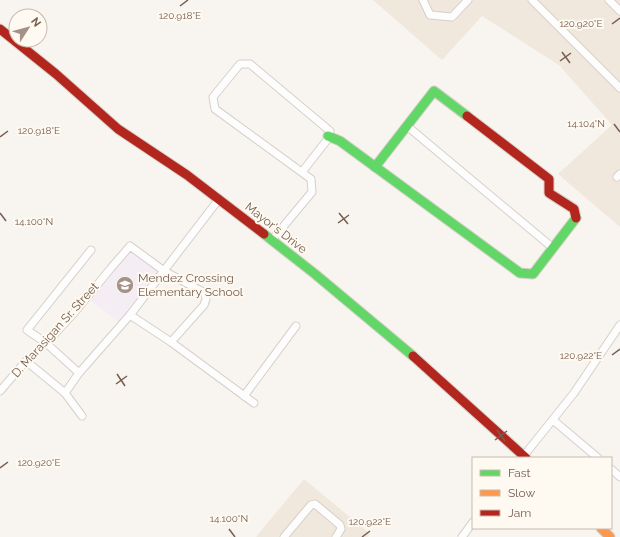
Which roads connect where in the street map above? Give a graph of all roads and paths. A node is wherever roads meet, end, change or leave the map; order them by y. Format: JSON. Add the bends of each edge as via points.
{"nodes":[{"id":1,"x":423,"y":0,"type":"edge"},
{"id":2,"x":468,"y":0,"type":"edge"},
{"id":3,"x":532,"y":0,"type":"edge"},
{"id":4,"x":609,"y":0,"type":"edge"},
{"id":5,"x":620,"y":11,"type":"edge"},
{"id":6,"x":0,"y":29,"type":"edge"},
{"id":7,"x":620,"y":88,"type":"edge"},
{"id":8,"x":407,"y":126,"type":"junction"},
{"id":9,"x":328,"y":136,"type":"junction"},
{"id":10,"x":375,"y":167,"type":"junction"},
{"id":11,"x":302,"y":172,"type":"junction"},
{"id":12,"x":219,"y":200,"type":"junction"},
{"id":13,"x":272,"y":240,"type":"junction"},
{"id":14,"x":553,"y":248,"type":"junction"},
{"id":15,"x":92,"y":250,"type":"dead end"},
{"id":16,"x":164,"y":271,"type":"junction"},
{"id":17,"x":130,"y":315,"type":"junction"},
{"id":18,"x":620,"y":325,"type":"edge"},
{"id":19,"x":296,"y":326,"type":"dead end"},
{"id":20,"x":171,"y":342,"type":"junction"},
{"id":21,"x":46,"y":343,"type":"junction"},
{"id":22,"x":26,"y":361,"type":"junction"},
{"id":23,"x":79,"y":373,"type":"junction"},
{"id":24,"x":0,"y":391,"type":"edge"},
{"id":25,"x":65,"y":393,"type":"junction"},
{"id":26,"x":244,"y":396,"type":"junction"},
{"id":27,"x":254,"y":404,"type":"dead end"},
{"id":28,"x":82,"y":416,"type":"dead end"},
{"id":29,"x":553,"y":420,"type":"junction"},
{"id":30,"x":524,"y":457,"type":"edge"},
{"id":31,"x":597,"y":457,"type":"edge"},
{"id":32,"x":612,"y":470,"type":"edge"},
{"id":33,"x":620,"y":477,"type":"edge"},
{"id":34,"x":472,"y":523,"type":"edge"},
{"id":35,"x":602,"y":529,"type":"edge"},
{"id":36,"x":284,"y":537,"type":"edge"},
{"id":37,"x":336,"y":537,"type":"edge"},
{"id":38,"x":462,"y":537,"type":"edge"},
{"id":39,"x":610,"y":537,"type":"edge"}],
"edges":[{"from":1,"to":2,"type":"street","via":[[430,15],[452,17]]},
{"from":3,"to":7,"type":"street"},
{"from":4,"to":5,"type":"street"},
{"from":6,"to":12,"type":"street","name":"Mayor's Drive","via":[[118,129],[187,175]]},
{"from":8,"to":10,"type":"street"},
{"from":8,"to":14,"type":"street"},
{"from":8,"to":14,"type":"street","via":[[434,91],[549,179],[549,193],[574,209],[576,218]]},
{"from":9,"to":10,"type":"street","via":[[340,141]]},
{"from":9,"to":11,"type":"street"},
{"from":9,"to":11,"type":"street","via":[[330,131],[250,64],[240,64],[213,97],[215,109]]},
{"from":10,"to":14,"type":"street","via":[[520,273],[533,274]]},
{"from":11,"to":13,"type":"street","via":[[311,179],[312,192]]},
{"from":12,"to":13,"type":"street","name":"Mayor's Drive"},
{"from":12,"to":16,"type":"street"},
{"from":13,"to":30,"type":"street","name":"Mayor's Drive","via":[[407,351]]},
{"from":15,"to":21,"type":"street","via":[[27,330]]},
{"from":16,"to":17,"type":"street"},
{"from":16,"to":20,"type":"street","via":[[204,294],[206,299],[204,305]]},
{"from":16,"to":21,"type":"street","name":"D. Marasigan Sr. Street","via":[[130,246]]},
{"from":17,"to":20,"type":"street"},
{"from":17,"to":23,"type":"street"},
{"from":18,"to":29,"type":"street"},
{"from":19,"to":26,"type":"street"},
{"from":20,"to":26,"type":"street"},
{"from":21,"to":22,"type":"street","name":"D. Marasigan Sr. Street"},
{"from":21,"to":23,"type":"street"},
{"from":22,"to":24,"type":"street","name":"D. Marasigan Sr. Street"},
{"from":22,"to":25,"type":"street"},
{"from":23,"to":25,"type":"street"},
{"from":25,"to":28,"type":"street"},
{"from":26,"to":27,"type":"street"},
{"from":29,"to":30,"type":"street"},
{"from":29,"to":31,"type":"street"},
{"from":32,"to":33,"type":"street"},
{"from":34,"to":38,"type":"street"},
{"from":35,"to":39,"type":"street"},
{"from":36,"to":37,"type":"street","via":[[311,505],[315,504],[340,525],[341,529]]}]}
